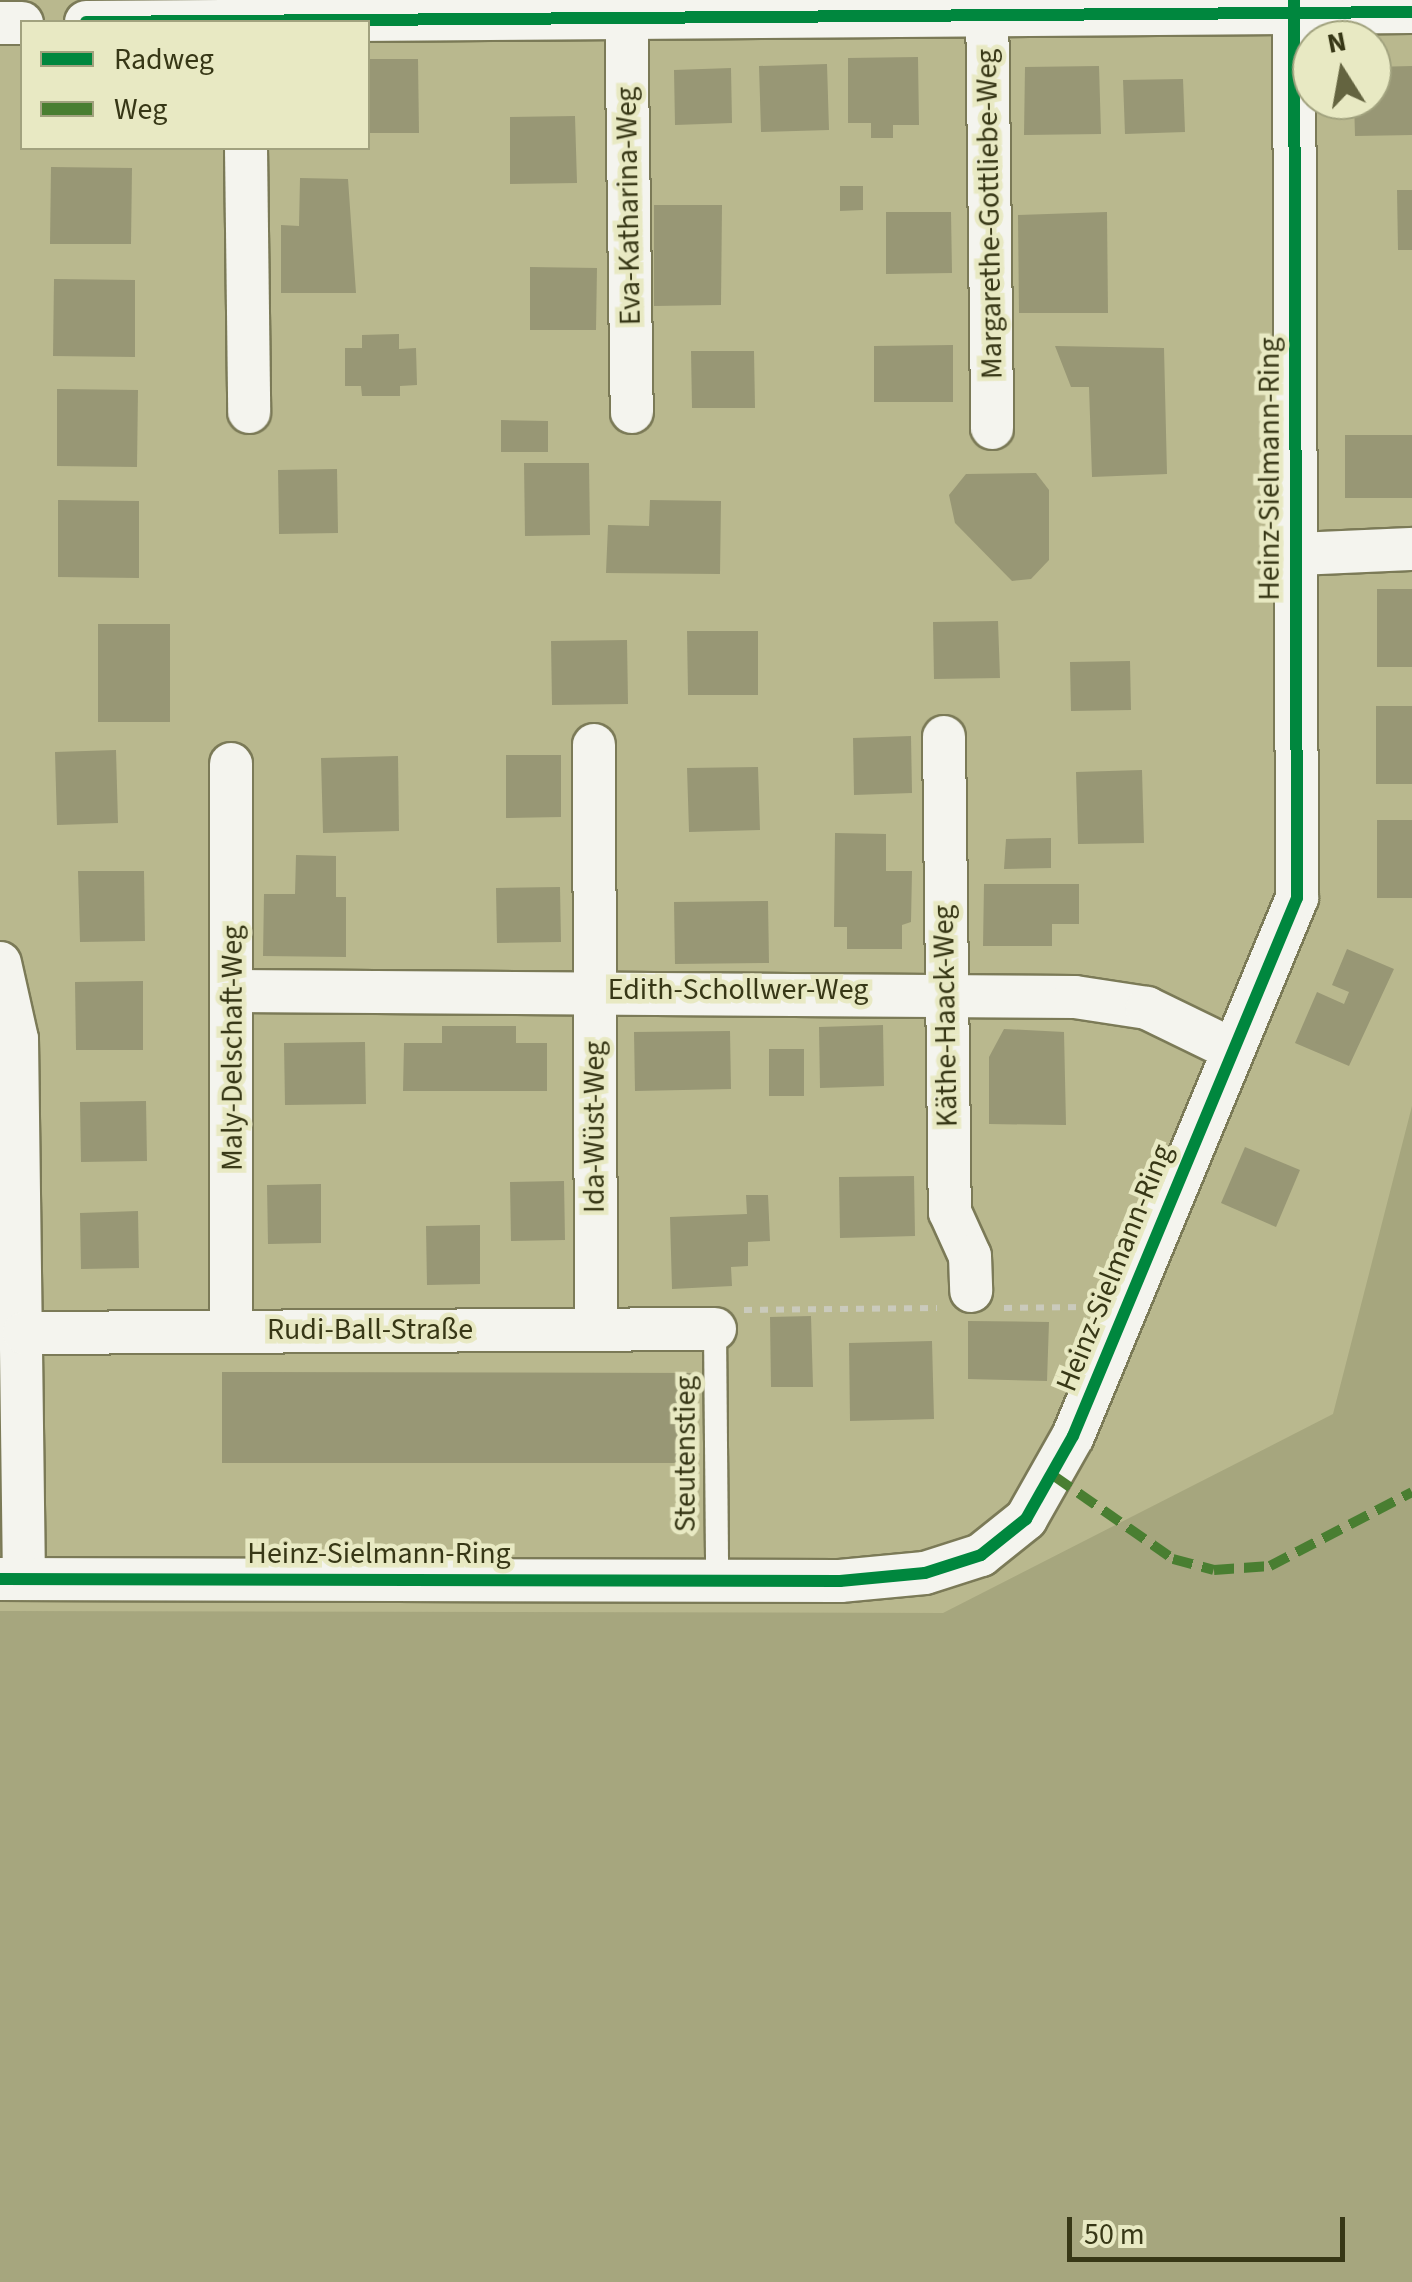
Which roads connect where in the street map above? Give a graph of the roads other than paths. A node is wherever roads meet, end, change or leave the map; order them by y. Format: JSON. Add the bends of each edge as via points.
{"nodes":[{"id":1,"x":987,"y":7,"type":"edge"},
{"id":2,"x":1294,"y":7,"type":"edge"},
{"id":3,"x":626,"y":10,"type":"edge"},
{"id":4,"x":1412,"y":12,"type":"edge"},
{"id":5,"x":244,"y":14,"type":"edge"},
{"id":6,"x":126,"y":20,"type":"edge"},
{"id":7,"x":246,"y":150,"type":"edge"},
{"id":8,"x":249,"y":412,"type":"dead end"},
{"id":9,"x":632,"y":412,"type":"dead end"},
{"id":10,"x":992,"y":428,"type":"dead end"},
{"id":11,"x":1412,"y":549,"type":"edge"},
{"id":12,"x":1296,"y":554,"type":"junction"},
{"id":13,"x":944,"y":737,"type":"dead end"},
{"id":14,"x":594,"y":746,"type":"dead end"},
{"id":15,"x":231,"y":764,"type":"dead end"},
{"id":16,"x":0,"y":963,"type":"edge"},
{"id":17,"x":594,"y":990,"type":"junction"},
{"id":18,"x":235,"y":991,"type":"junction"},
{"id":19,"x":945,"y":991,"type":"junction"},
{"id":20,"x":1231,"y":1049,"type":"junction"},
{"id":21,"x":971,"y":1291,"type":"dead end"},
{"id":22,"x":728,"y":1320,"type":"joint"},
{"id":23,"x":596,"y":1328,"type":"junction"},
{"id":24,"x":231,"y":1332,"type":"junction"},
{"id":25,"x":24,"y":1334,"type":"junction"},
{"id":26,"x":12,"y":1579,"type":"edge"},
{"id":27,"x":717,"y":1579,"type":"junction"}],
"edges":[{"from":1,"to":2,"type":"street"},
{"from":1,"to":3,"type":"street"},
{"from":1,"to":10,"type":"street","name":"Margarethe-Gottliebe-Weg"},
{"from":2,"to":4,"type":"street"},
{"from":2,"to":12,"type":"street","name":"Heinz-Sielmann-Ring"},
{"from":3,"to":5,"type":"street"},
{"from":3,"to":9,"type":"street","name":"Eva-Katharina-Weg"},
{"from":5,"to":6,"type":"street"},
{"from":7,"to":8,"type":"street"},
{"from":11,"to":12,"type":"street","name":"Heinz-Sielmann-Ring"},
{"from":12,"to":20,"type":"street","name":"Heinz-Sielmann-Ring","via":[[1297,898]]},
{"from":13,"to":19,"type":"street","name":"Käthe-Haack-Weg"},
{"from":14,"to":17,"type":"street","name":"Ida-Wüst-Weg"},
{"from":15,"to":18,"type":"street","name":"Maly-Delschaft-Weg"},
{"from":16,"to":25,"type":"street","via":[[18,1039]]},
{"from":17,"to":18,"type":"street","name":"Edith-Schollwer-Weg"},
{"from":17,"to":19,"type":"street","name":"Edith-Schollwer-Weg"},
{"from":17,"to":23,"type":"street","name":"Ida-Wüst-Weg"},
{"from":18,"to":24,"type":"street","name":"Maly-Delschaft-Weg"},
{"from":19,"to":20,"type":"street","name":"Edith-Schollwer-Weg","via":[[1147,1008]]},
{"from":19,"to":21,"type":"street","name":"Käthe-Haack-Weg","via":[[950,1212],[970,1256]]},
{"from":20,"to":27,"type":"street","name":"Heinz-Sielmann-Ring","via":[[1054,1476],[1026,1519],[980,1554],[908,1574]]},
{"from":22,"to":23,"type":"street","name":"Rudi-Ball-Straße"},
{"from":22,"to":27,"type":"lane","name":"Steutenstieg"},
{"from":23,"to":24,"type":"street","name":"Rudi-Ball-Straße"},
{"from":24,"to":25,"type":"street","name":"Rudi-Ball-Straße"},
{"from":25,"to":26,"type":"street"},
{"from":26,"to":27,"type":"street","name":"Heinz-Sielmann-Ring"}]}
